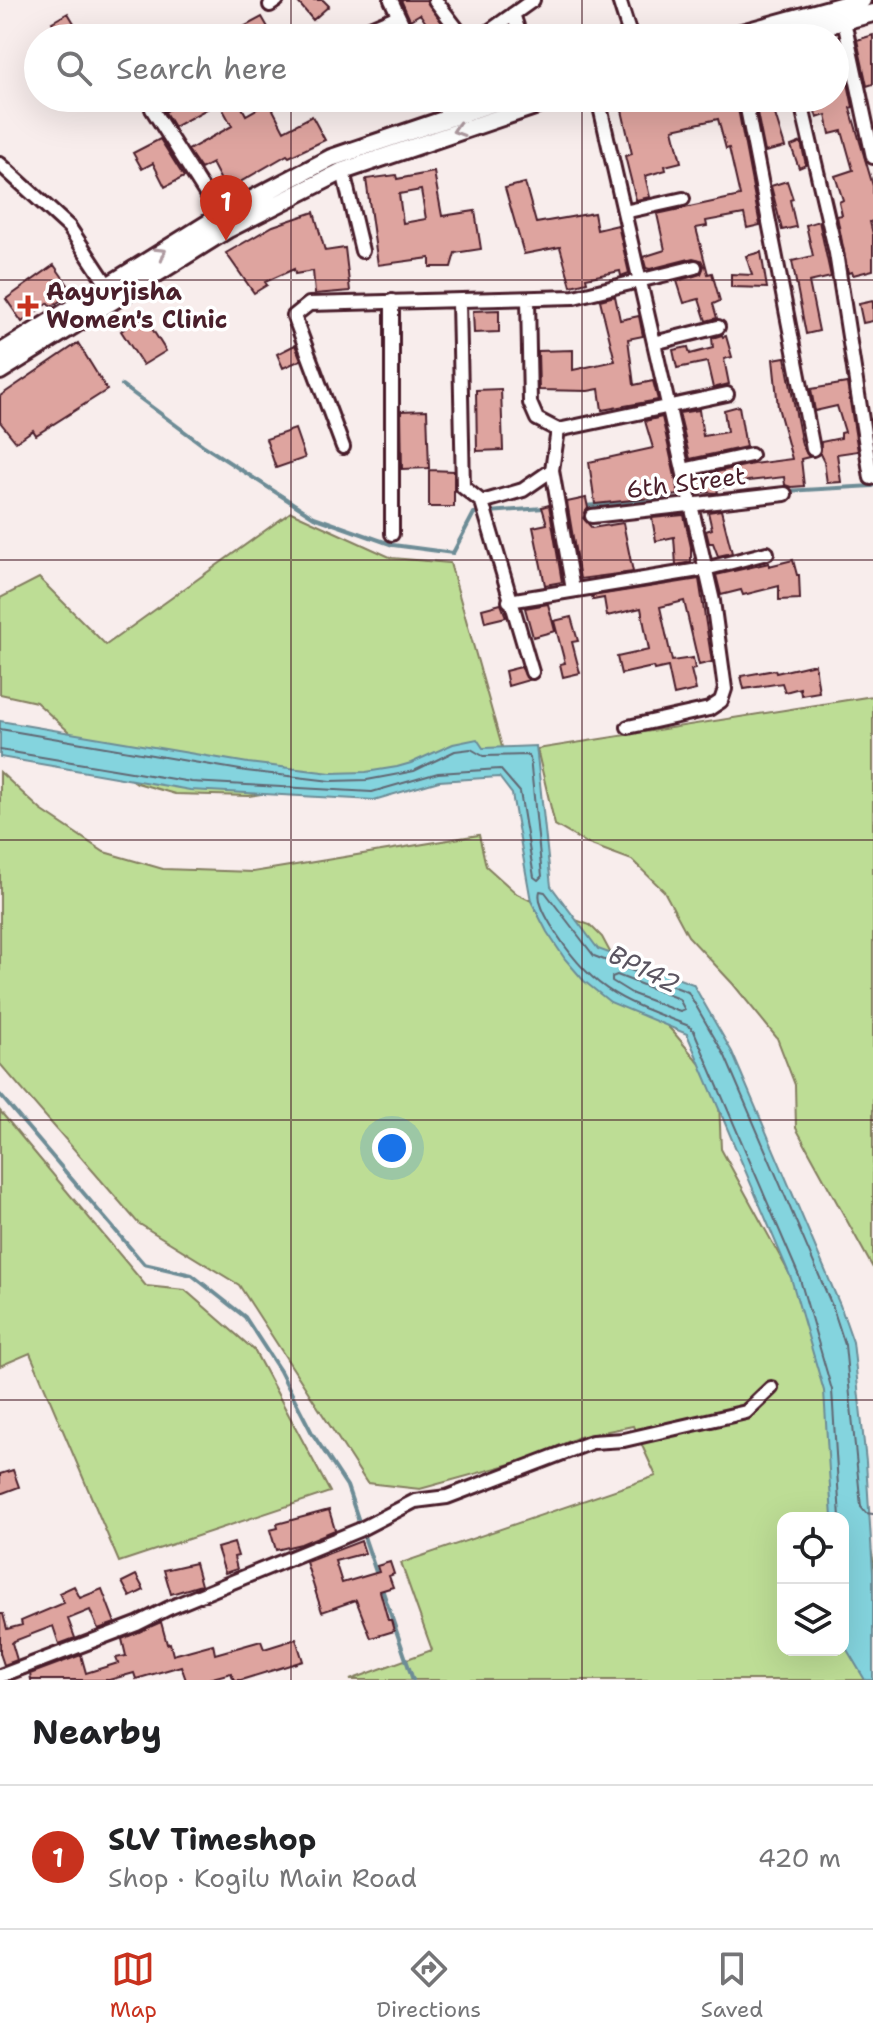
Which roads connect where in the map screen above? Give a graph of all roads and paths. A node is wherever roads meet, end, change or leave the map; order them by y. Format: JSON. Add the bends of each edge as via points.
{"nodes":[{"id":1,"x":391,"y":0,"type":"edge"},
{"id":2,"x":435,"y":0,"type":"edge"},
{"id":3,"x":533,"y":0,"type":"edge"},
{"id":4,"x":620,"y":0,"type":"edge"},
{"id":5,"x":862,"y":0,"type":"edge"},
{"id":6,"x":873,"y":13,"type":"edge"},
{"id":7,"x":513,"y":14,"type":"junction"},
{"id":8,"x":398,"y":16,"type":"junction"},
{"id":9,"x":844,"y":21,"type":"junction"},
{"id":10,"x":379,"y":24,"type":"edge"},
{"id":11,"x":402,"y":24,"type":"edge"},
{"id":12,"x":453,"y":24,"type":"edge"},
{"id":13,"x":499,"y":24,"type":"edge"},
{"id":14,"x":516,"y":24,"type":"edge"},
{"id":15,"x":627,"y":24,"type":"edge"},
{"id":16,"x":774,"y":24,"type":"edge"},
{"id":17,"x":833,"y":24,"type":"edge"},
{"id":18,"x":845,"y":24,"type":"edge"},
{"id":19,"x":849,"y":44,"type":"edge"},
{"id":20,"x":154,"y":112,"type":"edge"},
{"id":21,"x":446,"y":112,"type":"edge"},
{"id":22,"x":462,"y":112,"type":"edge"},
{"id":23,"x":517,"y":112,"type":"edge"},
{"id":24,"x":601,"y":112,"type":"edge"},
{"id":25,"x":748,"y":112,"type":"edge"},
{"id":26,"x":803,"y":112,"type":"edge"},
{"id":27,"x":449,"y":117,"type":"junction"},
{"id":28,"x":873,"y":157,"type":"edge"},
{"id":29,"x":0,"y":164,"type":"edge"},
{"id":30,"x":343,"y":171,"type":"junction"},
{"id":31,"x":683,"y":199,"type":"dead end"},
{"id":32,"x":624,"y":212,"type":"junction"},
{"id":33,"x":220,"y":216,"type":"junction"},
{"id":34,"x":362,"y":251,"type":"dead end"},
{"id":35,"x":695,"y":267,"type":"dead end"},
{"id":36,"x":131,"y":280,"type":"junction"},
{"id":37,"x":640,"y":282,"type":"junction"},
{"id":38,"x":108,"y":286,"type":"junction"},
{"id":39,"x":528,"y":299,"type":"junction"},
{"id":40,"x":392,"y":301,"type":"junction"},
{"id":41,"x":459,"y":302,"type":"junction"},
{"id":42,"x":718,"y":327,"type":"dead end"},
{"id":43,"x":654,"y":343,"type":"junction"},
{"id":44,"x":0,"y":353,"type":"edge"},
{"id":45,"x":0,"y":371,"type":"edge"},
{"id":46,"x":727,"y":394,"type":"dead end"},
{"id":47,"x":669,"y":407,"type":"junction"},
{"id":48,"x":558,"y":430,"type":"junction"},
{"id":49,"x":343,"y":447,"type":"dead end"},
{"id":50,"x":813,"y":449,"type":"dead end"},
{"id":51,"x":751,"y":455,"type":"dead end"},
{"id":52,"x":552,"y":470,"type":"junction"},
{"id":53,"x":683,"y":470,"type":"junction"},
{"id":54,"x":871,"y":478,"type":"dead end"},
{"id":55,"x":785,"y":494,"type":"dead end"},
{"id":56,"x":482,"y":502,"type":"junction"},
{"id":57,"x":691,"y":505,"type":"junction"},
{"id":58,"x":592,"y":516,"type":"dead end"},
{"id":59,"x":392,"y":534,"type":"dead end"},
{"id":60,"x":767,"y":553,"type":"dead end"},
{"id":61,"x":705,"y":569,"type":"junction"},
{"id":62,"x":573,"y":590,"type":"junction"},
{"id":63,"x":509,"y":601,"type":"junction"},
{"id":64,"x":532,"y":672,"type":"dead end"},
{"id":65,"x":628,"y":727,"type":"dead end"},
{"id":66,"x":771,"y":1388,"type":"dead end"},
{"id":67,"x":0,"y":1676,"type":"edge"}],
"edges":[{"from":1,"to":8,"type":"street"},
{"from":2,"to":12,"type":"street"},
{"from":3,"to":7,"type":"street"},
{"from":4,"to":15,"type":"street"},
{"from":5,"to":16,"type":"main road"},
{"from":6,"to":9,"type":"main road"},
{"from":7,"to":13,"type":"street"},
{"from":7,"to":14,"type":"street"},
{"from":8,"to":10,"type":"street"},
{"from":8,"to":11,"type":"street"},
{"from":9,"to":17,"type":"main road"},
{"from":9,"to":18,"type":"street"},
{"from":19,"to":28,"type":"street"},
{"from":20,"to":33,"type":"street"},
{"from":21,"to":27,"type":"street"},
{"from":22,"to":27,"type":"main road"},
{"from":23,"to":30,"type":"main road","one_way":true},
{"from":24,"to":32,"type":"street"},
{"from":25,"to":50,"type":"street"},
{"from":26,"to":54,"type":"street","via":[[836,253]]},
{"from":27,"to":33,"type":"main road","via":[[331,158]]},
{"from":29,"to":38,"type":"street","via":[[69,227]]},
{"from":30,"to":34,"type":"street"},
{"from":30,"to":36,"type":"main road"},
{"from":31,"to":32,"type":"street"},
{"from":32,"to":37,"type":"street"},
{"from":36,"to":33,"type":"main road","one_way":true},
{"from":35,"to":37,"type":"street"},
{"from":36,"to":38,"type":"main road"},
{"from":36,"to":45,"type":"main road"},
{"from":37,"to":39,"type":"street","via":[[574,297]]},
{"from":37,"to":43,"type":"street"},
{"from":38,"to":44,"type":"main road"},
{"from":39,"to":41,"type":"street"},
{"from":39,"to":48,"type":"street","via":[[530,403],[537,419]]},
{"from":40,"to":41,"type":"street"},
{"from":40,"to":49,"type":"street","via":[[309,304],[294,316]]},
{"from":40,"to":59,"type":"street"},
{"from":41,"to":56,"type":"street","via":[[463,487]]},
{"from":42,"to":43,"type":"street"},
{"from":43,"to":47,"type":"street"},
{"from":46,"to":47,"type":"street"},
{"from":47,"to":48,"type":"street"},
{"from":47,"to":53,"type":"street"},
{"from":48,"to":52,"type":"street"},
{"from":51,"to":53,"type":"street"},
{"from":52,"to":56,"type":"street","via":[[523,490]]},
{"from":52,"to":62,"type":"street"},
{"from":53,"to":57,"type":"street"},
{"from":55,"to":57,"type":"street","name":"6th Street"},
{"from":56,"to":63,"type":"street"},
{"from":57,"to":58,"type":"street","name":"6th Street"},
{"from":57,"to":61,"type":"street"},
{"from":60,"to":61,"type":"street"},
{"from":61,"to":62,"type":"street"},
{"from":61,"to":65,"type":"street","via":[[725,689],[721,701],[696,714]]},
{"from":62,"to":63,"type":"street"},
{"from":63,"to":64,"type":"street"},
{"from":66,"to":67,"type":"street","via":[[746,1412],[624,1440],[592,1442],[447,1497],[415,1501],[137,1624]]}]}
